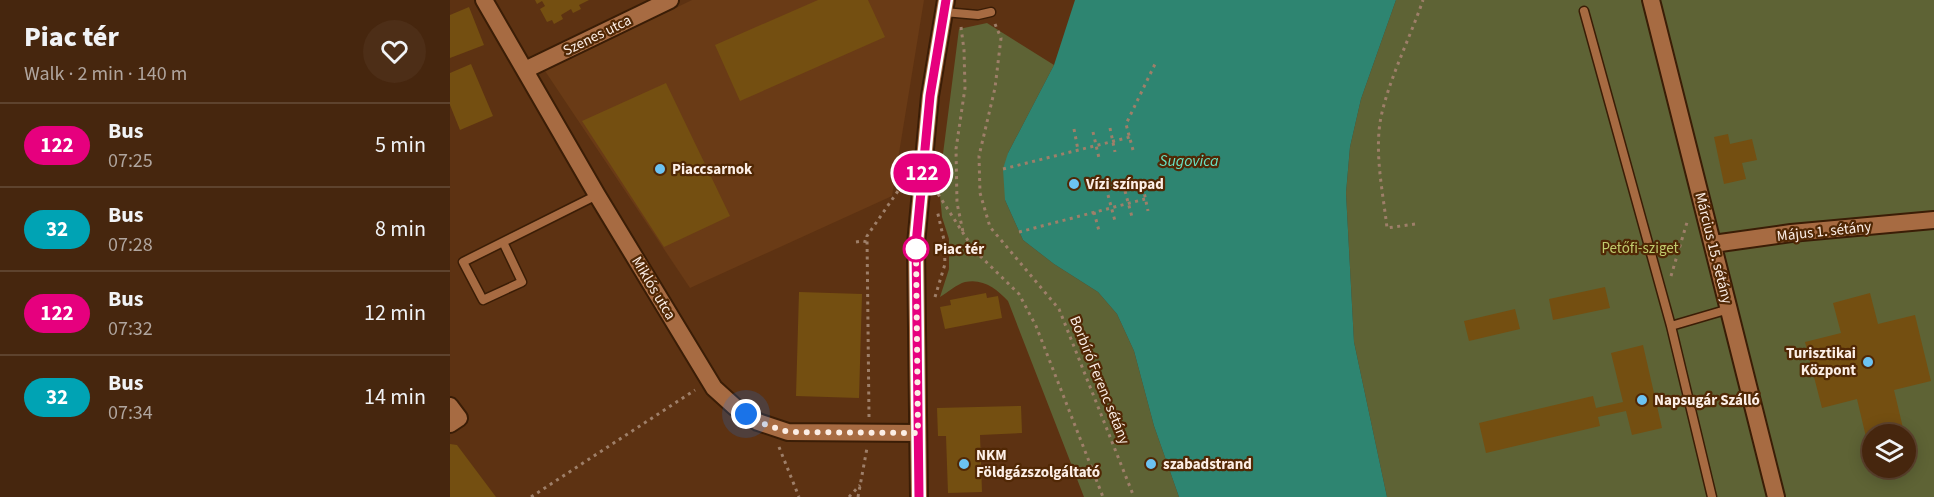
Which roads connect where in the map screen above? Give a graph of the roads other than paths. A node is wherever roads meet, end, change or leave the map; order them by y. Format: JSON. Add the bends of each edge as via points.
{"nodes":[{"id":1,"x":484,"y":0,"type":"edge"},
{"id":2,"x":670,"y":0,"type":"edge"},
{"id":3,"x":1651,"y":0,"type":"edge"},
{"id":4,"x":950,"y":9,"type":"edge"},
{"id":5,"x":991,"y":12,"type":"road end"},
{"id":6,"x":1584,"y":12,"type":"dead end"},
{"id":7,"x":525,"y":70,"type":"junction"},
{"id":8,"x":597,"y":195,"type":"junction"},
{"id":9,"x":1934,"y":220,"type":"edge"},
{"id":10,"x":503,"y":242,"type":"junction"},
{"id":11,"x":1713,"y":243,"type":"junction"},
{"id":12,"x":1729,"y":309,"type":"junction"},
{"id":13,"x":1671,"y":326,"type":"junction"},
{"id":14,"x":918,"y":433,"type":"junction"},
{"id":15,"x":919,"y":497,"type":"edge"},
{"id":16,"x":1712,"y":497,"type":"edge"},
{"id":17,"x":1776,"y":497,"type":"edge"}],
"edges":[{"from":1,"to":7,"type":"street","name":"Miklós utca"},
{"from":2,"to":7,"type":"street","name":"Szenes utca"},
{"from":3,"to":11,"type":"street","name":"Március 15. sétány"},
{"from":4,"to":5,"type":"lane","via":[[978,15]]},
{"from":4,"to":14,"type":"street","via":[[930,96],[920,188],[916,244]]},
{"from":6,"to":13,"type":"lane"},
{"from":7,"to":8,"type":"street","name":"Miklós utca"},
{"from":8,"to":10,"type":"lane"},
{"from":8,"to":14,"type":"street","name":"Miklós utca","via":[[714,388],[735,407],[758,422],[788,432]]},
{"from":9,"to":11,"type":"street","name":"Május 1. sétány"},
{"from":10,"to":10,"type":"lane","via":[[464,262],[483,300],[522,282]]},
{"from":11,"to":12,"type":"street","name":"Március 15. sétány"},
{"from":12,"to":13,"type":"lane"},
{"from":12,"to":17,"type":"street","name":"Március 15. sétány"},
{"from":13,"to":16,"type":"lane"},
{"from":14,"to":15,"type":"street"}]}
